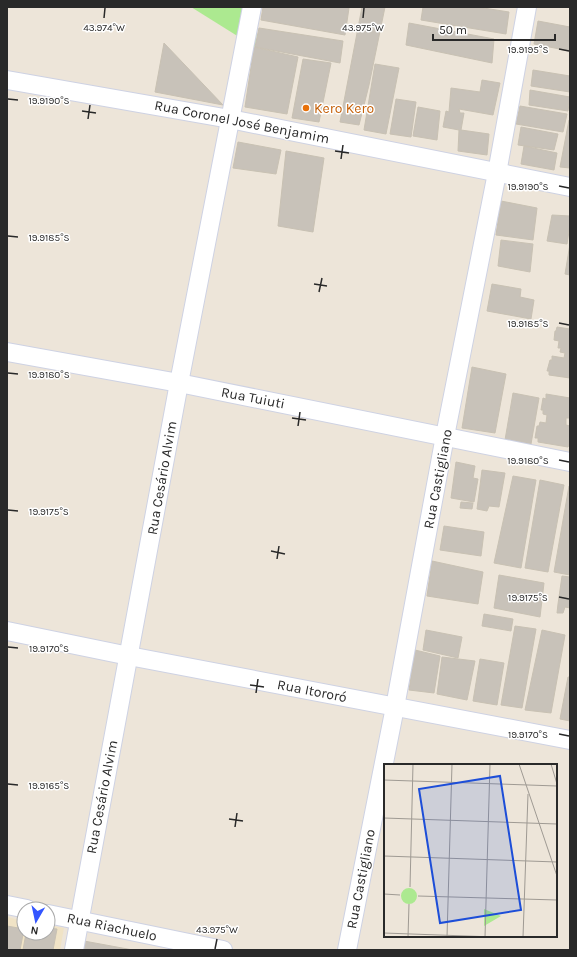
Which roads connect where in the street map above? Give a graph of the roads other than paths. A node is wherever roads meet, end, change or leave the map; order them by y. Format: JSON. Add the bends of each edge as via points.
{"nodes":[{"id":1,"x":252,"y":7,"type":"edge"},
{"id":2,"x":527,"y":7,"type":"edge"},
{"id":3,"x":7,"y":80,"type":"edge"},
{"id":4,"x":230,"y":119,"type":"junction"},
{"id":5,"x":497,"y":173,"type":"junction"},
{"id":6,"x":570,"y":187,"type":"edge"},
{"id":7,"x":7,"y":352,"type":"edge"},
{"id":8,"x":179,"y":383,"type":"junction"},
{"id":9,"x":445,"y":436,"type":"junction"},
{"id":10,"x":570,"y":462,"type":"edge"},
{"id":11,"x":7,"y":631,"type":"edge"},
{"id":12,"x":129,"y":656,"type":"junction"},
{"id":13,"x":395,"y":707,"type":"junction"},
{"id":14,"x":570,"y":740,"type":"edge"},
{"id":15,"x":56,"y":916,"type":"edge"},
{"id":16,"x":79,"y":920,"type":"junction"},
{"id":17,"x":74,"y":950,"type":"edge"},
{"id":18,"x":223,"y":950,"type":"edge"},
{"id":19,"x":347,"y":950,"type":"edge"}],
"edges":[{"from":1,"to":4,"type":"street","name":"Rua Cesário Alvim"},
{"from":2,"to":5,"type":"street","name":"Rua Castigliano"},
{"from":3,"to":4,"type":"street","name":"Rua Coronel José Benjamim"},
{"from":4,"to":5,"type":"street","name":"Rua Coronel José Benjamim"},
{"from":4,"to":8,"type":"street","name":"Rua Cesário Alvim"},
{"from":5,"to":6,"type":"street","name":"Rua Coronel José Benjamim"},
{"from":5,"to":9,"type":"street","name":"Rua Castigliano"},
{"from":7,"to":8,"type":"street","name":"Rua Tuiuti"},
{"from":8,"to":9,"type":"street","name":"Rua Tuiuti"},
{"from":8,"to":12,"type":"street","name":"Rua Cesário Alvim"},
{"from":9,"to":10,"type":"street","name":"Rua Tuiuti"},
{"from":9,"to":13,"type":"street","name":"Rua Castigliano"},
{"from":11,"to":12,"type":"street","name":"Rua Itororó"},
{"from":12,"to":13,"type":"street","name":"Rua Itororó"},
{"from":12,"to":16,"type":"street","name":"Rua Cesário Alvim"},
{"from":13,"to":14,"type":"street","name":"Rua Itororó"},
{"from":13,"to":19,"type":"street","name":"Rua Castigliano"},
{"from":15,"to":16,"type":"street","name":"Rua Riachuelo"},
{"from":16,"to":17,"type":"street","name":"Rua Cesário Alvim"},
{"from":16,"to":18,"type":"street","name":"Rua Riachuelo"}]}
